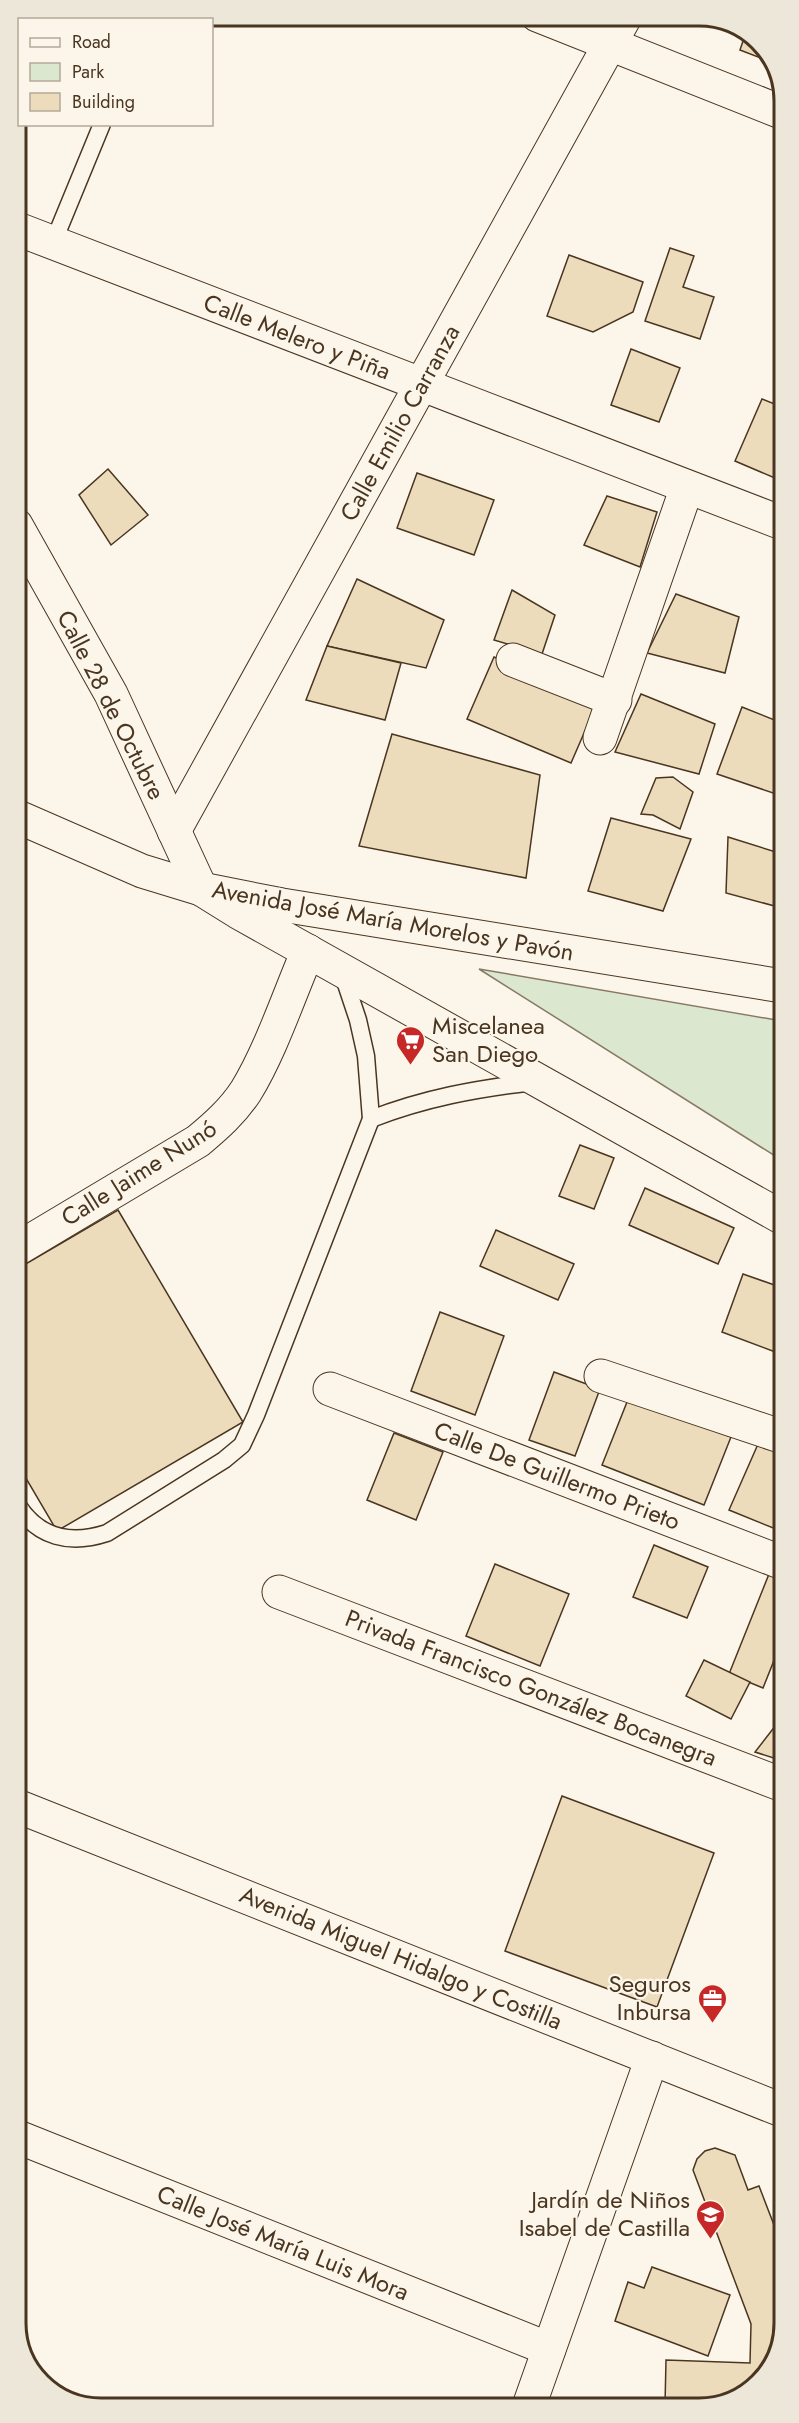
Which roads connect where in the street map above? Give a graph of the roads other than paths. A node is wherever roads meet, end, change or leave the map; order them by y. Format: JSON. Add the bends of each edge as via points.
{"nodes":[{"id":1,"x":564,"y":26,"type":"edge"},
{"id":2,"x":620,"y":26,"type":"edge"},
{"id":3,"x":610,"y":45,"type":"junction"},
{"id":4,"x":774,"y":109,"type":"edge"},
{"id":5,"x":101,"y":126,"type":"edge"},
{"id":6,"x":26,"y":232,"type":"edge"},
{"id":7,"x":53,"y":243,"type":"junction"},
{"id":8,"x":421,"y":385,"type":"junction"},
{"id":9,"x":687,"y":487,"type":"junction"},
{"id":10,"x":774,"y":520,"type":"edge"},
{"id":11,"x":26,"y":543,"type":"edge"},
{"id":12,"x":513,"y":660,"type":"dead end"},
{"id":13,"x":615,"y":700,"type":"junction"},
{"id":14,"x":600,"y":738,"type":"dead end"},
{"id":15,"x":26,"y":820,"type":"edge"},
{"id":16,"x":174,"y":831,"type":"junction"},
{"id":17,"x":201,"y":889,"type":"junction"},
{"id":18,"x":308,"y":951,"type":"junction"},
{"id":19,"x":341,"y":969,"type":"junction"},
{"id":20,"x":774,"y":985,"type":"edge"},
{"id":21,"x":540,"y":1081,"type":"junction"},
{"id":22,"x":371,"y":1119,"type":"junction"},
{"id":23,"x":774,"y":1213,"type":"edge"},
{"id":24,"x":26,"y":1243,"type":"edge"},
{"id":25,"x":601,"y":1376,"type":"dead end"},
{"id":26,"x":330,"y":1389,"type":"dead end"},
{"id":27,"x":774,"y":1434,"type":"edge"},
{"id":28,"x":26,"y":1518,"type":"edge"},
{"id":29,"x":774,"y":1560,"type":"edge"},
{"id":30,"x":279,"y":1592,"type":"dead end"},
{"id":31,"x":774,"y":1782,"type":"edge"},
{"id":32,"x":26,"y":1810,"type":"edge"},
{"id":33,"x":652,"y":2058,"type":"junction"},
{"id":34,"x":774,"y":2107,"type":"edge"},
{"id":35,"x":26,"y":2140,"type":"edge"},
{"id":36,"x":549,"y":2349,"type":"junction"},
{"id":37,"x":532,"y":2398,"type":"edge"}],
"edges":[{"from":1,"to":3,"type":"street"},
{"from":2,"to":3,"type":"street","name":"Calle Emilio Carranza"},
{"from":3,"to":4,"type":"street"},
{"from":3,"to":8,"type":"street","name":"Calle Emilio Carranza"},
{"from":5,"to":7,"type":"lane"},
{"from":6,"to":7,"type":"street","name":"Calle Melero y Piña"},
{"from":7,"to":8,"type":"street","name":"Calle Melero y Piña"},
{"from":8,"to":9,"type":"street","name":"Calle Melero y Piña"},
{"from":8,"to":16,"type":"street","name":"Calle Emilio Carranza"},
{"from":9,"to":10,"type":"street","name":"Calle Melero y Piña"},
{"from":9,"to":13,"type":"street"},
{"from":11,"to":16,"type":"street","name":"Calle 28 de Octubre","via":[[111,694]]},
{"from":12,"to":13,"type":"street"},
{"from":13,"to":14,"type":"street"},
{"from":15,"to":17,"type":"street","name":"Avenida José María Morelos y Pavón","via":[[142,871]]},
{"from":16,"to":17,"type":"street","name":"Calle 28 de Octubre"},
{"from":17,"to":18,"type":"street"},
{"from":17,"to":20,"type":"street","name":"Avenida José María Morelos y Pavón"},
{"from":18,"to":19,"type":"street"},
{"from":18,"to":24,"type":"street","name":"Calle Jaime Nunó","via":[[261,1060],[245,1091],[224,1118],[198,1141]]},
{"from":19,"to":21,"type":"street"},
{"from":19,"to":22,"type":"lane","via":[[366,1056]]},
{"from":21,"to":22,"type":"lane","via":[[450,1094]]},
{"from":21,"to":23,"type":"street"},
{"from":22,"to":28,"type":"lane","via":[[242,1445],[107,1533],[90,1539],[75,1540],[41,1529]]},
{"from":25,"to":27,"type":"street"},
{"from":26,"to":29,"type":"street","name":"Calle De Guillermo Prieto"},
{"from":30,"to":31,"type":"street","name":"Privada Francisco González Bocanegra"},
{"from":32,"to":33,"type":"street","name":"Avenida Miguel Hidalgo y Costilla"},
{"from":33,"to":34,"type":"street","name":"Avenida Miguel Hidalgo y Costilla"},
{"from":33,"to":36,"type":"street"},
{"from":35,"to":36,"type":"street","name":"Calle José María Luis Mora"},
{"from":36,"to":37,"type":"street"}]}
